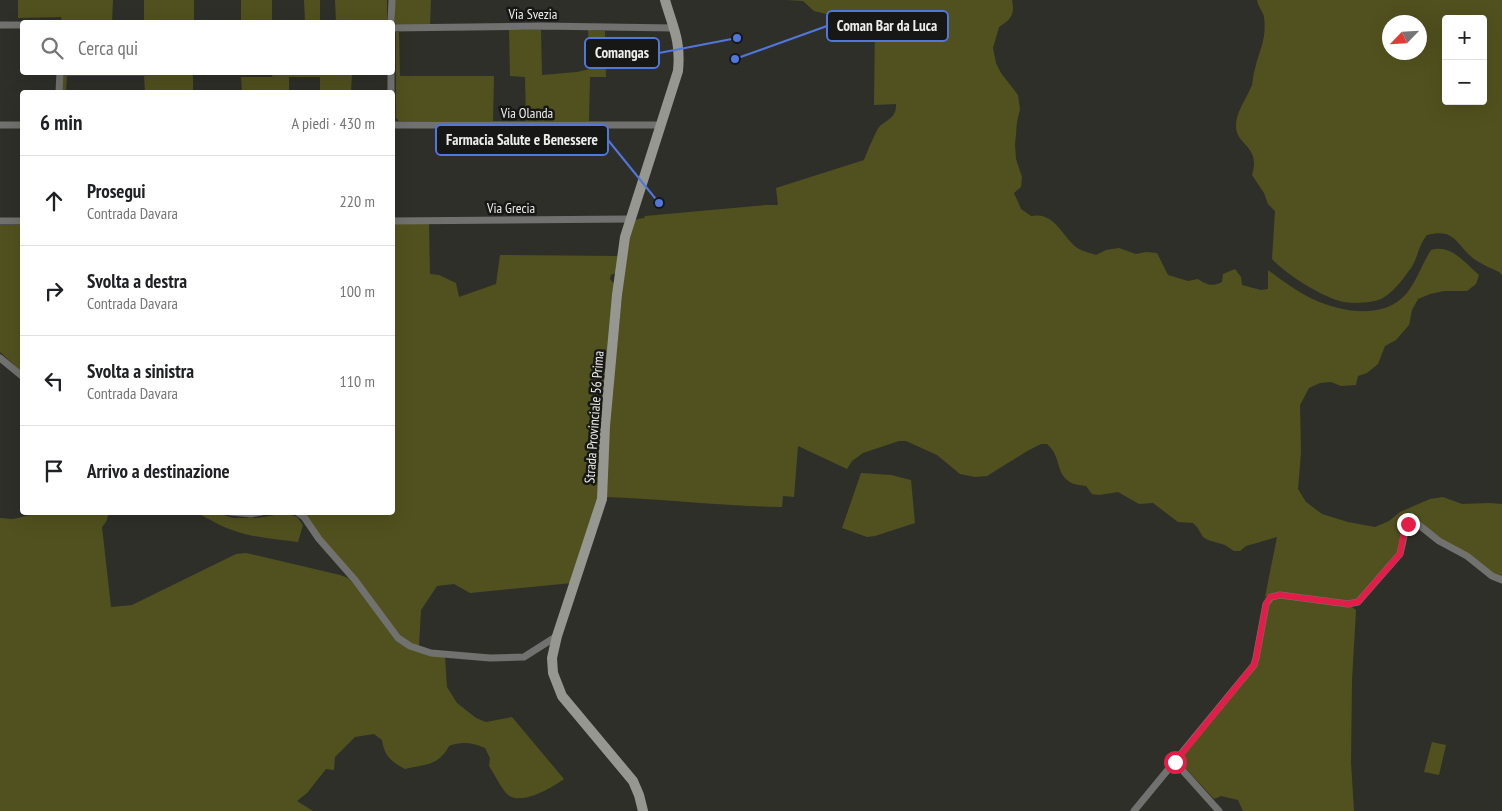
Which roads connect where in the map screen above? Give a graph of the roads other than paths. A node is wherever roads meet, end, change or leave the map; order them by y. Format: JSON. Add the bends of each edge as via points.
{"nodes":[{"id":1,"x":392,"y":0,"type":"edge"},
{"id":2,"x":665,"y":0,"type":"edge"},
{"id":3,"x":391,"y":20,"type":"edge"},
{"id":4,"x":0,"y":25,"type":"edge"},
{"id":5,"x":20,"y":25,"type":"edge"},
{"id":6,"x":395,"y":28,"type":"edge"},
{"id":7,"x":674,"y":28,"type":"junction"},
{"id":8,"x":60,"y":75,"type":"edge"},
{"id":9,"x":391,"y":75,"type":"edge"},
{"id":10,"x":59,"y":90,"type":"edge"},
{"id":11,"x":391,"y":90,"type":"edge"},
{"id":12,"x":0,"y":125,"type":"edge"},
{"id":13,"x":20,"y":125,"type":"edge"},
{"id":14,"x":395,"y":125,"type":"edge"},
{"id":15,"x":661,"y":125,"type":"junction"},
{"id":16,"x":630,"y":219,"type":"junction"},
{"id":17,"x":0,"y":221,"type":"edge"},
{"id":18,"x":20,"y":221,"type":"edge"},
{"id":19,"x":395,"y":221,"type":"edge"},
{"id":20,"x":0,"y":358,"type":"edge"},
{"id":21,"x":20,"y":374,"type":"edge"},
{"id":22,"x":301,"y":515,"type":"edge"},
{"id":23,"x":1502,"y":580,"type":"edge"},
{"id":24,"x":557,"y":636,"type":"junction"},
{"id":25,"x":1175,"y":762,"type":"junction"},
{"id":26,"x":643,"y":811,"type":"edge"},
{"id":27,"x":1134,"y":811,"type":"edge"},
{"id":28,"x":1219,"y":811,"type":"edge"}],
"edges":[{"from":1,"to":3,"type":"street"},
{"from":2,"to":7,"type":"street","name":"Strada Provinciale 56 Prima"},
{"from":4,"to":5,"type":"street"},
{"from":6,"to":7,"type":"street","name":"Via Svezia"},
{"from":7,"to":15,"type":"street","name":"Strada Provinciale 56 Prima","via":[[678,71]]},
{"from":8,"to":10,"type":"street"},
{"from":9,"to":11,"type":"street"},
{"from":12,"to":13,"type":"street"},
{"from":14,"to":15,"type":"street","name":"Via Olanda"},
{"from":15,"to":16,"type":"street","name":"Strada Provinciale 56 Prima"},
{"from":16,"to":19,"type":"street","name":"Via Grecia"},
{"from":16,"to":24,"type":"street","name":"Strada Provinciale 56 Prima","via":[[624,237],[617,295],[600,507]]},
{"from":17,"to":18,"type":"street"},
{"from":20,"to":21,"type":"street"},
{"from":22,"to":24,"type":"street","via":[[398,638],[410,646],[432,653],[524,657]]},
{"from":23,"to":25,"type":"street","via":[[1439,541],[1416,522],[1411,522],[1406,527],[1400,554],[1358,602],[1348,604],[1280,595],[1270,597],[1254,665]]},
{"from":24,"to":26,"type":"street","name":"Strada Provinciale 56 Prima","via":[[552,658],[559,688],[633,781]]},
{"from":25,"to":27,"type":"street"},
{"from":25,"to":28,"type":"street"}]}
